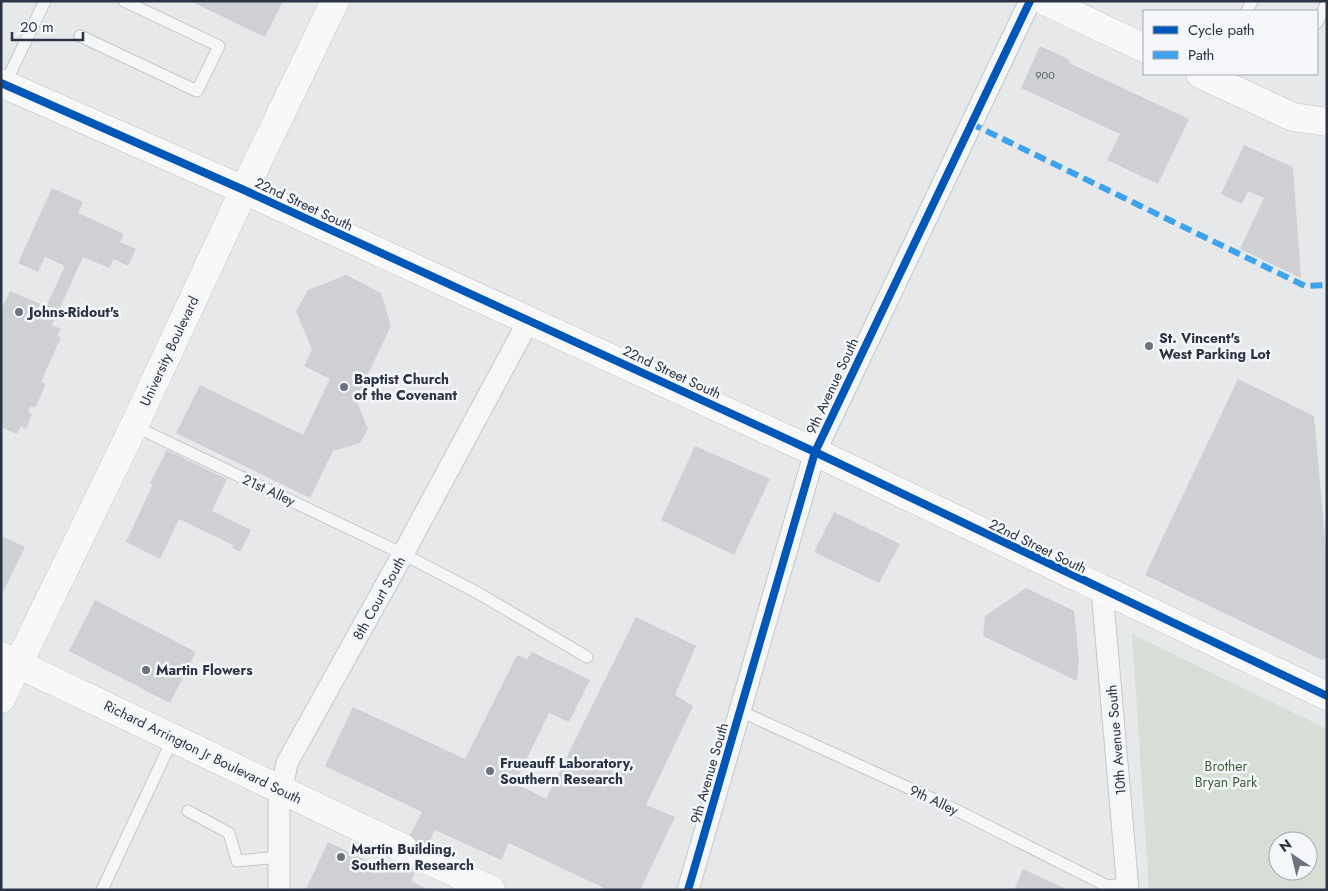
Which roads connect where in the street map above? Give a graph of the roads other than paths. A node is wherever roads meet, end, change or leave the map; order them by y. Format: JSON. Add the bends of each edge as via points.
{"nodes":[{"id":1,"x":45,"y":1,"type":"edge"},
{"id":2,"x":124,"y":1,"type":"edge"},
{"id":3,"x":335,"y":1,"type":"edge"},
{"id":4,"x":1030,"y":1,"type":"edge"},
{"id":5,"x":1045,"y":1,"type":"edge"},
{"id":6,"x":1327,"y":2,"type":"edge"},
{"id":7,"x":1318,"y":21,"type":"edge"},
{"id":8,"x":80,"y":36,"type":"dead end"},
{"id":9,"x":1143,"y":48,"type":"edge"},
{"id":10,"x":1212,"y":76,"type":"edge"},
{"id":11,"x":2,"y":87,"type":"edge"},
{"id":12,"x":1327,"y":122,"type":"edge"},
{"id":13,"x":244,"y":190,"type":"junction"},
{"id":14,"x":528,"y":320,"type":"junction"},
{"id":15,"x":134,"y":426,"type":"junction"},
{"id":16,"x":814,"y":452,"type":"junction"},
{"id":17,"x":403,"y":554,"type":"junction"},
{"id":18,"x":1102,"y":590,"type":"junction"},
{"id":19,"x":588,"y":657,"type":"dead end"},
{"id":20,"x":9,"y":660,"type":"edge"},
{"id":21,"x":1327,"y":696,"type":"edge"},
{"id":22,"x":1,"y":699,"type":"edge"},
{"id":23,"x":740,"y":711,"type":"junction"},
{"id":24,"x":173,"y":738,"type":"junction"},
{"id":25,"x":282,"y":790,"type":"junction"},
{"id":26,"x":188,"y":811,"type":"dead end"},
{"id":27,"x":279,"y":857,"type":"junction"},
{"id":28,"x":1128,"y":887,"type":"edge"},
{"id":29,"x":102,"y":890,"type":"edge"},
{"id":30,"x":279,"y":890,"type":"edge"},
{"id":31,"x":492,"y":890,"type":"edge"},
{"id":32,"x":688,"y":890,"type":"edge"}],
"edges":[{"from":1,"to":11,"type":"lane"},
{"from":2,"to":8,"type":"lane","via":[[219,46],[197,91]]},
{"from":3,"to":13,"type":"street","name":"University Boulevard"},
{"from":4,"to":16,"type":"street","name":"9th Avenue South"},
{"from":5,"to":9,"type":"street"},
{"from":6,"to":7,"type":"lane"},
{"from":10,"to":12,"type":"street","via":[[1293,117]]},
{"from":11,"to":13,"type":"street","name":"22nd Street South"},
{"from":13,"to":14,"type":"street","name":"22nd Street South"},
{"from":13,"to":15,"type":"street","name":"University Boulevard"},
{"from":14,"to":16,"type":"street","name":"22nd Street South"},
{"from":14,"to":17,"type":"street","name":"8th Court South"},
{"from":15,"to":17,"type":"lane","name":"21st Alley"},
{"from":15,"to":20,"type":"street","name":"University Boulevard"},
{"from":16,"to":18,"type":"street","name":"22nd Street South"},
{"from":16,"to":23,"type":"street","name":"9th Avenue South"},
{"from":17,"to":19,"type":"lane","name":"21st Alley"},
{"from":17,"to":25,"type":"street","name":"8th Court South","via":[[287,763]]},
{"from":18,"to":21,"type":"street","name":"22nd Street South"},
{"from":18,"to":28,"type":"street","name":"10th Avenue South"},
{"from":20,"to":22,"type":"street","name":"University Boulevard"},
{"from":20,"to":24,"type":"street","name":"Richard Arrington Jr Boulevard South"},
{"from":23,"to":28,"type":"lane","name":"9th Alley","via":[[946,804],[1107,886]]},
{"from":23,"to":32,"type":"street","name":"9th Avenue South"},
{"from":24,"to":25,"type":"street","name":"Richard Arrington Jr Boulevard South"},
{"from":24,"to":29,"type":"lane"},
{"from":25,"to":27,"type":"street","name":"8th Court South"},
{"from":25,"to":31,"type":"street","name":"Richard Arrington Jr Boulevard South"},
{"from":26,"to":27,"type":"lane","via":[[229,833],[237,861]]},
{"from":27,"to":30,"type":"street","name":"8th Court South"}]}
